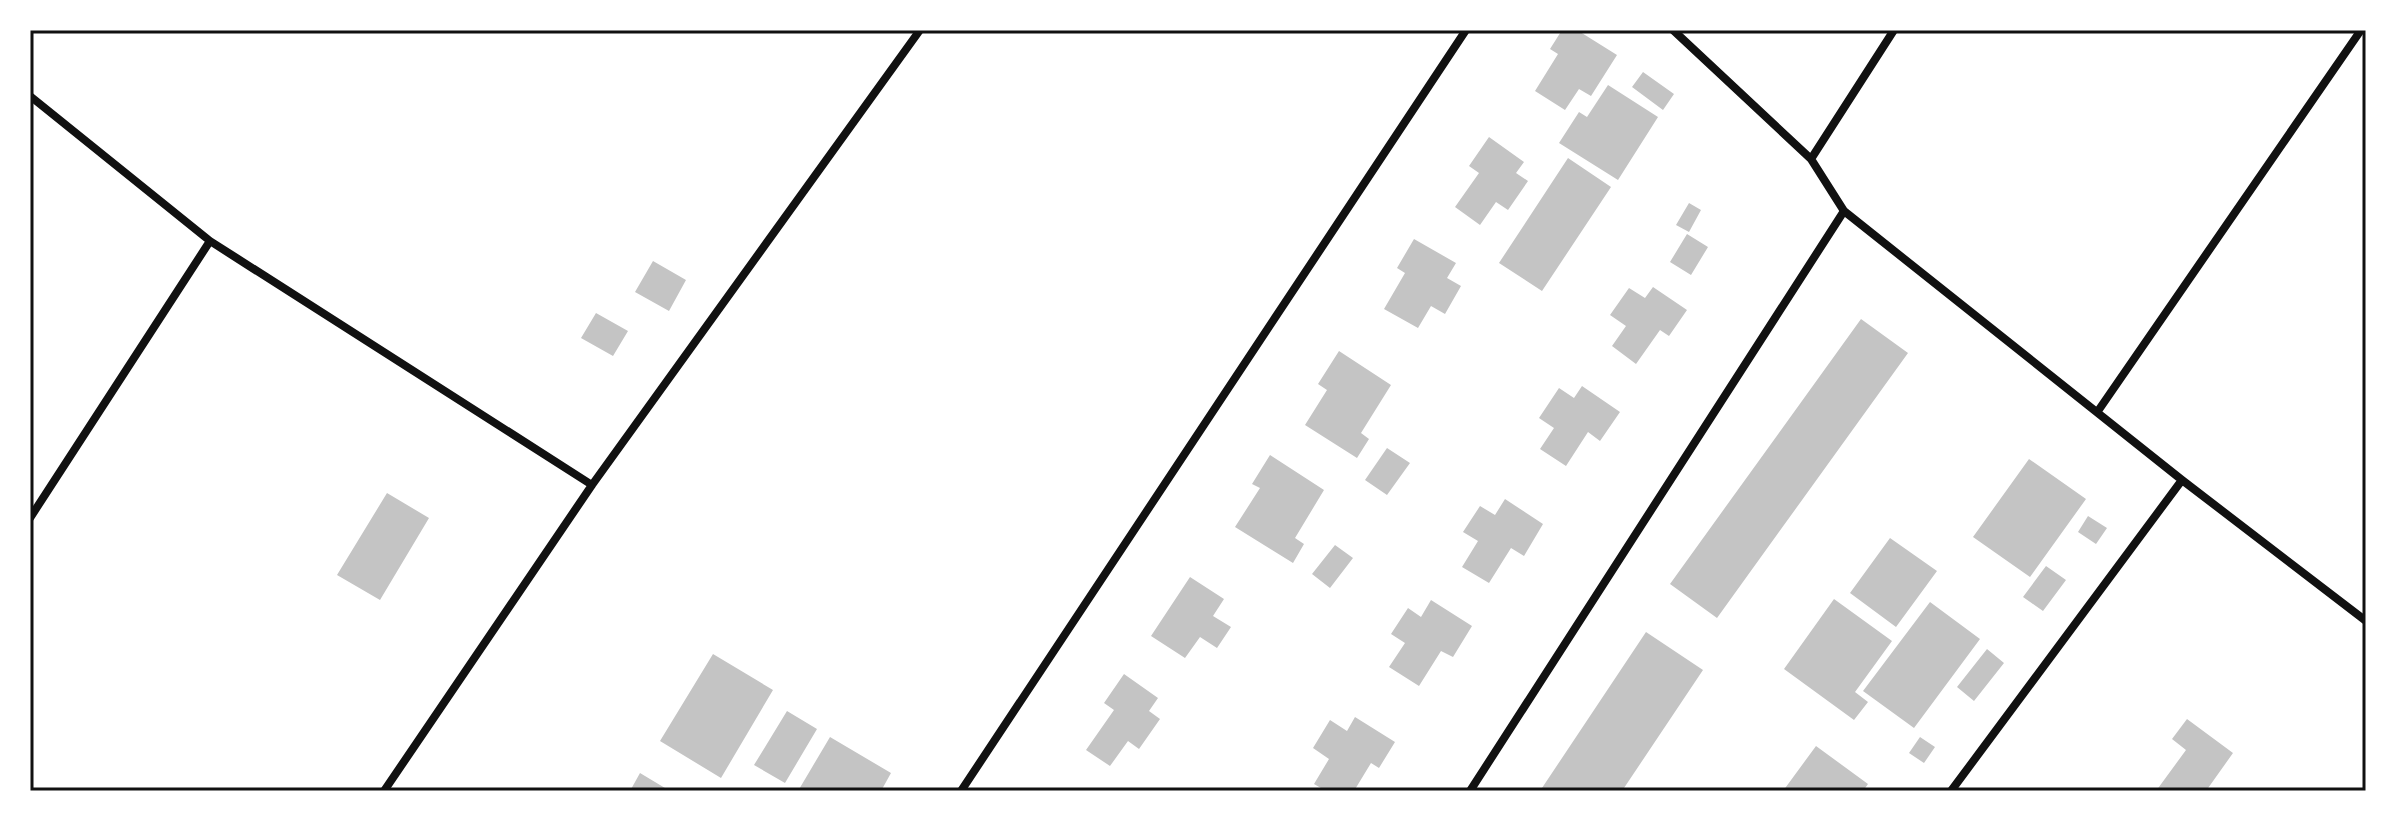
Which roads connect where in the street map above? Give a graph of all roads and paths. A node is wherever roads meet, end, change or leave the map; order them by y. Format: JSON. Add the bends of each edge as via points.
{"nodes":[{"id":1,"x":920,"y":30,"type":"edge"},
{"id":2,"x":1466,"y":30,"type":"edge"},
{"id":3,"x":1673,"y":30,"type":"edge"},
{"id":4,"x":1894,"y":30,"type":"edge"},
{"id":5,"x":2361,"y":30,"type":"edge"},
{"id":6,"x":30,"y":96,"type":"edge"},
{"id":7,"x":1811,"y":159,"type":"junction"},
{"id":8,"x":1844,"y":211,"type":"junction"},
{"id":9,"x":210,"y":241,"type":"junction"},
{"id":10,"x":2098,"y":411,"type":"junction"},
{"id":11,"x":2182,"y":480,"type":"junction"},
{"id":12,"x":592,"y":485,"type":"junction"},
{"id":13,"x":30,"y":518,"type":"edge"},
{"id":14,"x":2366,"y":621,"type":"edge"},
{"id":15,"x":384,"y":791,"type":"edge"},
{"id":16,"x":961,"y":791,"type":"edge"},
{"id":17,"x":1470,"y":791,"type":"edge"},
{"id":18,"x":1951,"y":791,"type":"edge"}],
"edges":[{"from":1,"to":12,"type":"street"},
{"from":2,"to":16,"type":"street"},
{"from":3,"to":7,"type":"street"},
{"from":4,"to":7,"type":"street"},
{"from":5,"to":10,"type":"street"},
{"from":6,"to":9,"type":"street"},
{"from":7,"to":8,"type":"street"},
{"from":8,"to":10,"type":"street"},
{"from":8,"to":17,"type":"street"},
{"from":9,"to":12,"type":"street"},
{"from":9,"to":13,"type":"street"},
{"from":10,"to":11,"type":"street"},
{"from":11,"to":14,"type":"street"},
{"from":11,"to":18,"type":"street"},
{"from":12,"to":15,"type":"street"}]}
